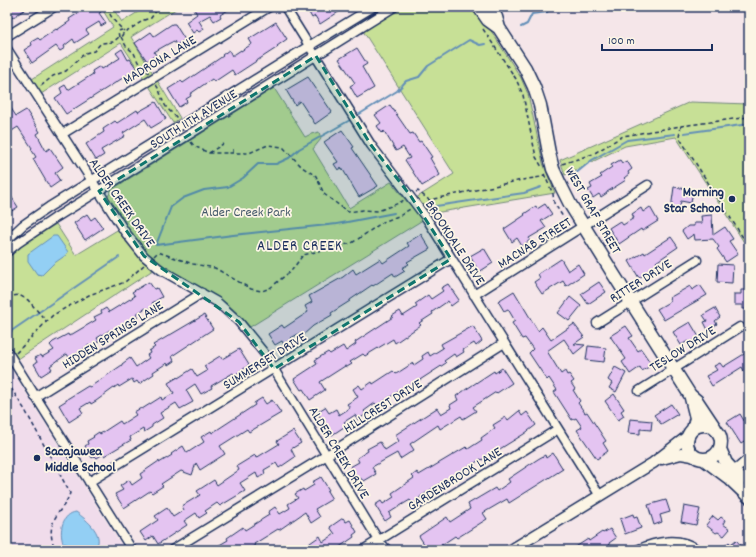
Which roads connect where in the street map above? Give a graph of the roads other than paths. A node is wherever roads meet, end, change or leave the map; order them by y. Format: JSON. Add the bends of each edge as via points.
{"nodes":[{"id":1,"x":54,"y":7,"type":"edge"},
{"id":2,"x":269,"y":7,"type":"edge"},
{"id":3,"x":285,"y":7,"type":"edge"},
{"id":4,"x":373,"y":7,"type":"edge"},
{"id":5,"x":394,"y":7,"type":"edge"},
{"id":6,"x":479,"y":7,"type":"edge"},
{"id":7,"x":490,"y":7,"type":"edge"},
{"id":8,"x":499,"y":28,"type":"junction"},
{"id":9,"x":7,"y":36,"type":"edge"},
{"id":10,"x":309,"y":46,"type":"junction"},
{"id":11,"x":7,"y":49,"type":"edge"},
{"id":12,"x":316,"y":56,"type":"junction"},
{"id":13,"x":62,"y":134,"type":"junction"},
{"id":14,"x":92,"y":180,"type":"junction"},
{"id":15,"x":648,"y":185,"type":"dead end"},
{"id":16,"x":99,"y":191,"type":"junction"},
{"id":17,"x":584,"y":226,"type":"junction"},
{"id":18,"x":7,"y":240,"type":"edge"},
{"id":19,"x":7,"y":252,"type":"edge"},
{"id":20,"x":451,"y":259,"type":"junction"},
{"id":21,"x":698,"y":260,"type":"dead end"},
{"id":22,"x":202,"y":293,"type":"junction"},
{"id":23,"x":474,"y":295,"type":"junction"},
{"id":24,"x":631,"y":302,"type":"junction"},
{"id":25,"x":597,"y":323,"type":"dead end"},
{"id":26,"x":740,"y":328,"type":"dead end"},
{"id":27,"x":504,"y":343,"type":"junction"},
{"id":28,"x":9,"y":354,"type":"edge"},
{"id":29,"x":274,"y":369,"type":"junction"},
{"id":30,"x":674,"y":369,"type":"junction"},
{"id":31,"x":639,"y":391,"type":"dead end"},
{"id":32,"x":690,"y":394,"type":"junction"},
{"id":33,"x":35,"y":397,"type":"junction"},
{"id":34,"x":715,"y":428,"type":"junction"},
{"id":35,"x":558,"y":429,"type":"junction"},
{"id":36,"x":690,"y":432,"type":"junction"},
{"id":37,"x":720,"y":450,"type":"junction"},
{"id":38,"x":327,"y":455,"type":"junction"},
{"id":39,"x":693,"y":456,"type":"junction"},
{"id":40,"x":749,"y":458,"type":"edge"},
{"id":41,"x":705,"y":460,"type":"junction"},
{"id":42,"x":653,"y":463,"type":"junction"},
{"id":43,"x":733,"y":472,"type":"junction"},
{"id":44,"x":89,"y":482,"type":"junction"},
{"id":45,"x":749,"y":490,"type":"edge"},
{"id":46,"x":600,"y":496,"type":"junction"},
{"id":47,"x":749,"y":497,"type":"edge"},
{"id":48,"x":379,"y":540,"type":"junction"},
{"id":49,"x":132,"y":550,"type":"edge"},
{"id":50,"x":172,"y":550,"type":"edge"},
{"id":51,"x":364,"y":550,"type":"edge"},
{"id":52,"x":382,"y":550,"type":"edge"},
{"id":53,"x":387,"y":550,"type":"edge"},
{"id":54,"x":511,"y":550,"type":"edge"},
{"id":55,"x":637,"y":550,"type":"edge"},
{"id":56,"x":698,"y":550,"type":"edge"}],
"edges":[{"from":1,"to":9,"type":"street"},
{"from":2,"to":13,"type":"street","name":"MADRONA LANE"},
{"from":3,"to":10,"type":"street","name":"BROOKDALE DRIVE"},
{"from":4,"to":10,"type":"street","name":"SOUTH 11TH AVENUE"},
{"from":5,"to":12,"type":"street","name":"SOUTH 11TH AVENUE"},
{"from":6,"to":8,"type":"main road","name":"WEST GRAF STREET","via":[[488,20]]},
{"from":7,"to":8,"type":"main road","name":"WEST GRAF STREET"},
{"from":8,"to":17,"type":"main road","name":"WEST GRAF STREET","via":[[534,87],[540,106],[549,172]]},
{"from":10,"to":12,"type":"street","name":"BROOKDALE DRIVE"},
{"from":10,"to":14,"type":"street","name":"SOUTH 11TH AVENUE"},
{"from":11,"to":13,"type":"street","name":"ALDER CREEK DRIVE"},
{"from":12,"to":16,"type":"street","name":"SOUTH 11TH AVENUE"},
{"from":12,"to":20,"type":"street","name":"BROOKDALE DRIVE","via":[[406,198],[427,220]]},
{"from":13,"to":14,"type":"street","name":"ALDER CREEK DRIVE"},
{"from":14,"to":16,"type":"street","name":"ALDER CREEK DRIVE"},
{"from":14,"to":18,"type":"street","name":"SOUTH 11TH AVENUE","via":[[35,216]]},
{"from":15,"to":17,"type":"street","name":"MACNAB STREET"},
{"from":16,"to":19,"type":"street","name":"SOUTH 11TH AVENUE"},
{"from":16,"to":22,"type":"street","name":"ALDER CREEK DRIVE","via":[[144,256],[161,270]]},
{"from":17,"to":23,"type":"street","name":"MACNAB STREET"},
{"from":17,"to":24,"type":"main road","name":"WEST GRAF STREET"},
{"from":20,"to":23,"type":"street","name":"BROOKDALE DRIVE"},
{"from":20,"to":29,"type":"street","name":"SUMMERSET DRIVE"},
{"from":21,"to":24,"type":"street","name":"RITTER DRIVE"},
{"from":22,"to":29,"type":"street","name":"ALDER CREEK DRIVE","via":[[217,302],[239,322]]},
{"from":22,"to":33,"type":"street","name":"HIDDEN SPRINGS LANE"},
{"from":23,"to":27,"type":"street","name":"BROOKDALE DRIVE"},
{"from":24,"to":25,"type":"street","name":"RITTER DRIVE"},
{"from":24,"to":30,"type":"main road","name":"WEST GRAF STREET"},
{"from":26,"to":30,"type":"street","name":"TESLOW DRIVE"},
{"from":27,"to":35,"type":"street","name":"BROOKDALE DRIVE"},
{"from":27,"to":38,"type":"street","name":"HILLCREST DRIVE"},
{"from":28,"to":33,"type":"street"},
{"from":29,"to":38,"type":"street","name":"ALDER CREEK DRIVE"},
{"from":29,"to":44,"type":"street","name":"SUMMERSET DRIVE"},
{"from":30,"to":31,"type":"street","name":"TESLOW DRIVE"},
{"from":30,"to":32,"type":"main road","name":"WEST GRAF STREET"},
{"from":32,"to":34,"type":"main road","name":"WEST GRAF STREET"},
{"from":32,"to":36,"type":"main road","name":"WEST GRAF STREET","via":[[696,418]]},
{"from":33,"to":44,"type":"street"},
{"from":34,"to":36,"type":"main road","via":[[701,425]]},
{"from":34,"to":37,"type":"main road","via":[[722,440]]},
{"from":35,"to":46,"type":"street","name":"BROOKDALE DRIVE"},
{"from":35,"to":48,"type":"street","name":"GARDENBROOK LANE"},
{"from":36,"to":39,"type":"main road","via":[[687,440],[688,449]]},
{"from":36,"to":42,"type":"street"},
{"from":37,"to":41,"type":"main road","via":[[714,457]]},
{"from":37,"to":43,"type":"main road"},
{"from":38,"to":48,"type":"street","name":"ALDER CREEK DRIVE"},
{"from":38,"to":50,"type":"street","name":"HILLCREST DRIVE"},
{"from":39,"to":41,"type":"main road"},
{"from":39,"to":42,"type":"street","via":[[675,455]]},
{"from":40,"to":43,"type":"street"},
{"from":41,"to":47,"type":"main road"},
{"from":42,"to":46,"type":"street"},
{"from":43,"to":45,"type":"main road"},
{"from":44,"to":49,"type":"street"},
{"from":46,"to":54,"type":"street"},
{"from":48,"to":51,"type":"street","name":"GARDENBROOK LANE"},
{"from":48,"to":52,"type":"street","name":"ALDER CREEK DRIVE"},
{"from":48,"to":53,"type":"street","name":"ALDER CREEK DRIVE"},
{"from":55,"to":56,"type":"street","via":[[659,542],[678,542]]}]}
